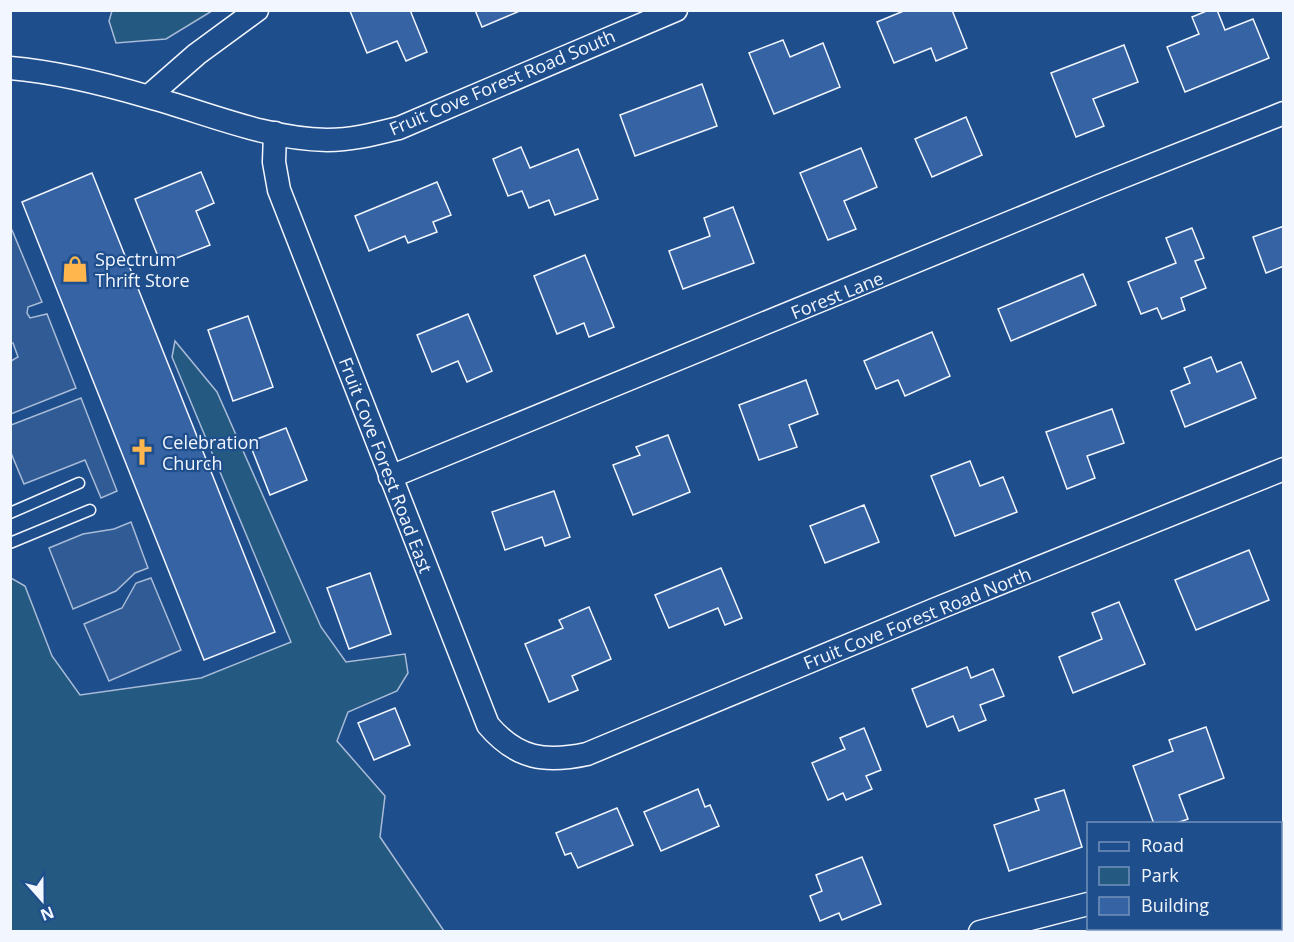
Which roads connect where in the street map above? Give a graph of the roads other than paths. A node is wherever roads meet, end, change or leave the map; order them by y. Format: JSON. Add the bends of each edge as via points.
{"nodes":[{"id":1,"x":257,"y":10,"type":"edge"},
{"id":2,"x":676,"y":10,"type":"edge"},
{"id":3,"x":10,"y":68,"type":"edge"},
{"id":4,"x":149,"y":96,"type":"junction"},
{"id":5,"x":1284,"y":113,"type":"edge"},
{"id":6,"x":275,"y":133,"type":"junction"},
{"id":7,"x":1284,"y":469,"type":"edge"},
{"id":8,"x":390,"y":477,"type":"junction"},
{"id":9,"x":79,"y":483,"type":"dead end"},
{"id":10,"x":90,"y":510,"type":"dead end"},
{"id":11,"x":10,"y":513,"type":"edge"},
{"id":12,"x":10,"y":543,"type":"edge"},
{"id":13,"x":550,"y":760,"type":"joint"},
{"id":14,"x":1087,"y":905,"type":"edge"},
{"id":15,"x":980,"y":932,"type":"edge"}],
"edges":[{"from":1,"to":4,"type":"street"},
{"from":2,"to":6,"type":"street","name":"Fruit Cove Forest Road South","via":[[399,128],[328,140]]},
{"from":3,"to":4,"type":"street","name":"Fruit Cove Forest Road South","via":[[81,79]]},
{"from":4,"to":6,"type":"street","name":"Fruit Cove Forest Road South"},
{"from":5,"to":8,"type":"street","name":"Forest Lane"},
{"from":6,"to":8,"type":"street","name":"Fruit Cove Forest Road East","via":[[274,162],[279,190]]},
{"from":7,"to":13,"type":"street","name":"Fruit Cove Forest Road North","via":[[587,754]]},
{"from":8,"to":13,"type":"street","name":"Fruit Cove Forest Road East","via":[[488,725],[514,748]]},
{"from":9,"to":11,"type":"lane"},
{"from":10,"to":12,"type":"lane"},
{"from":14,"to":15,"type":"street"}]}
